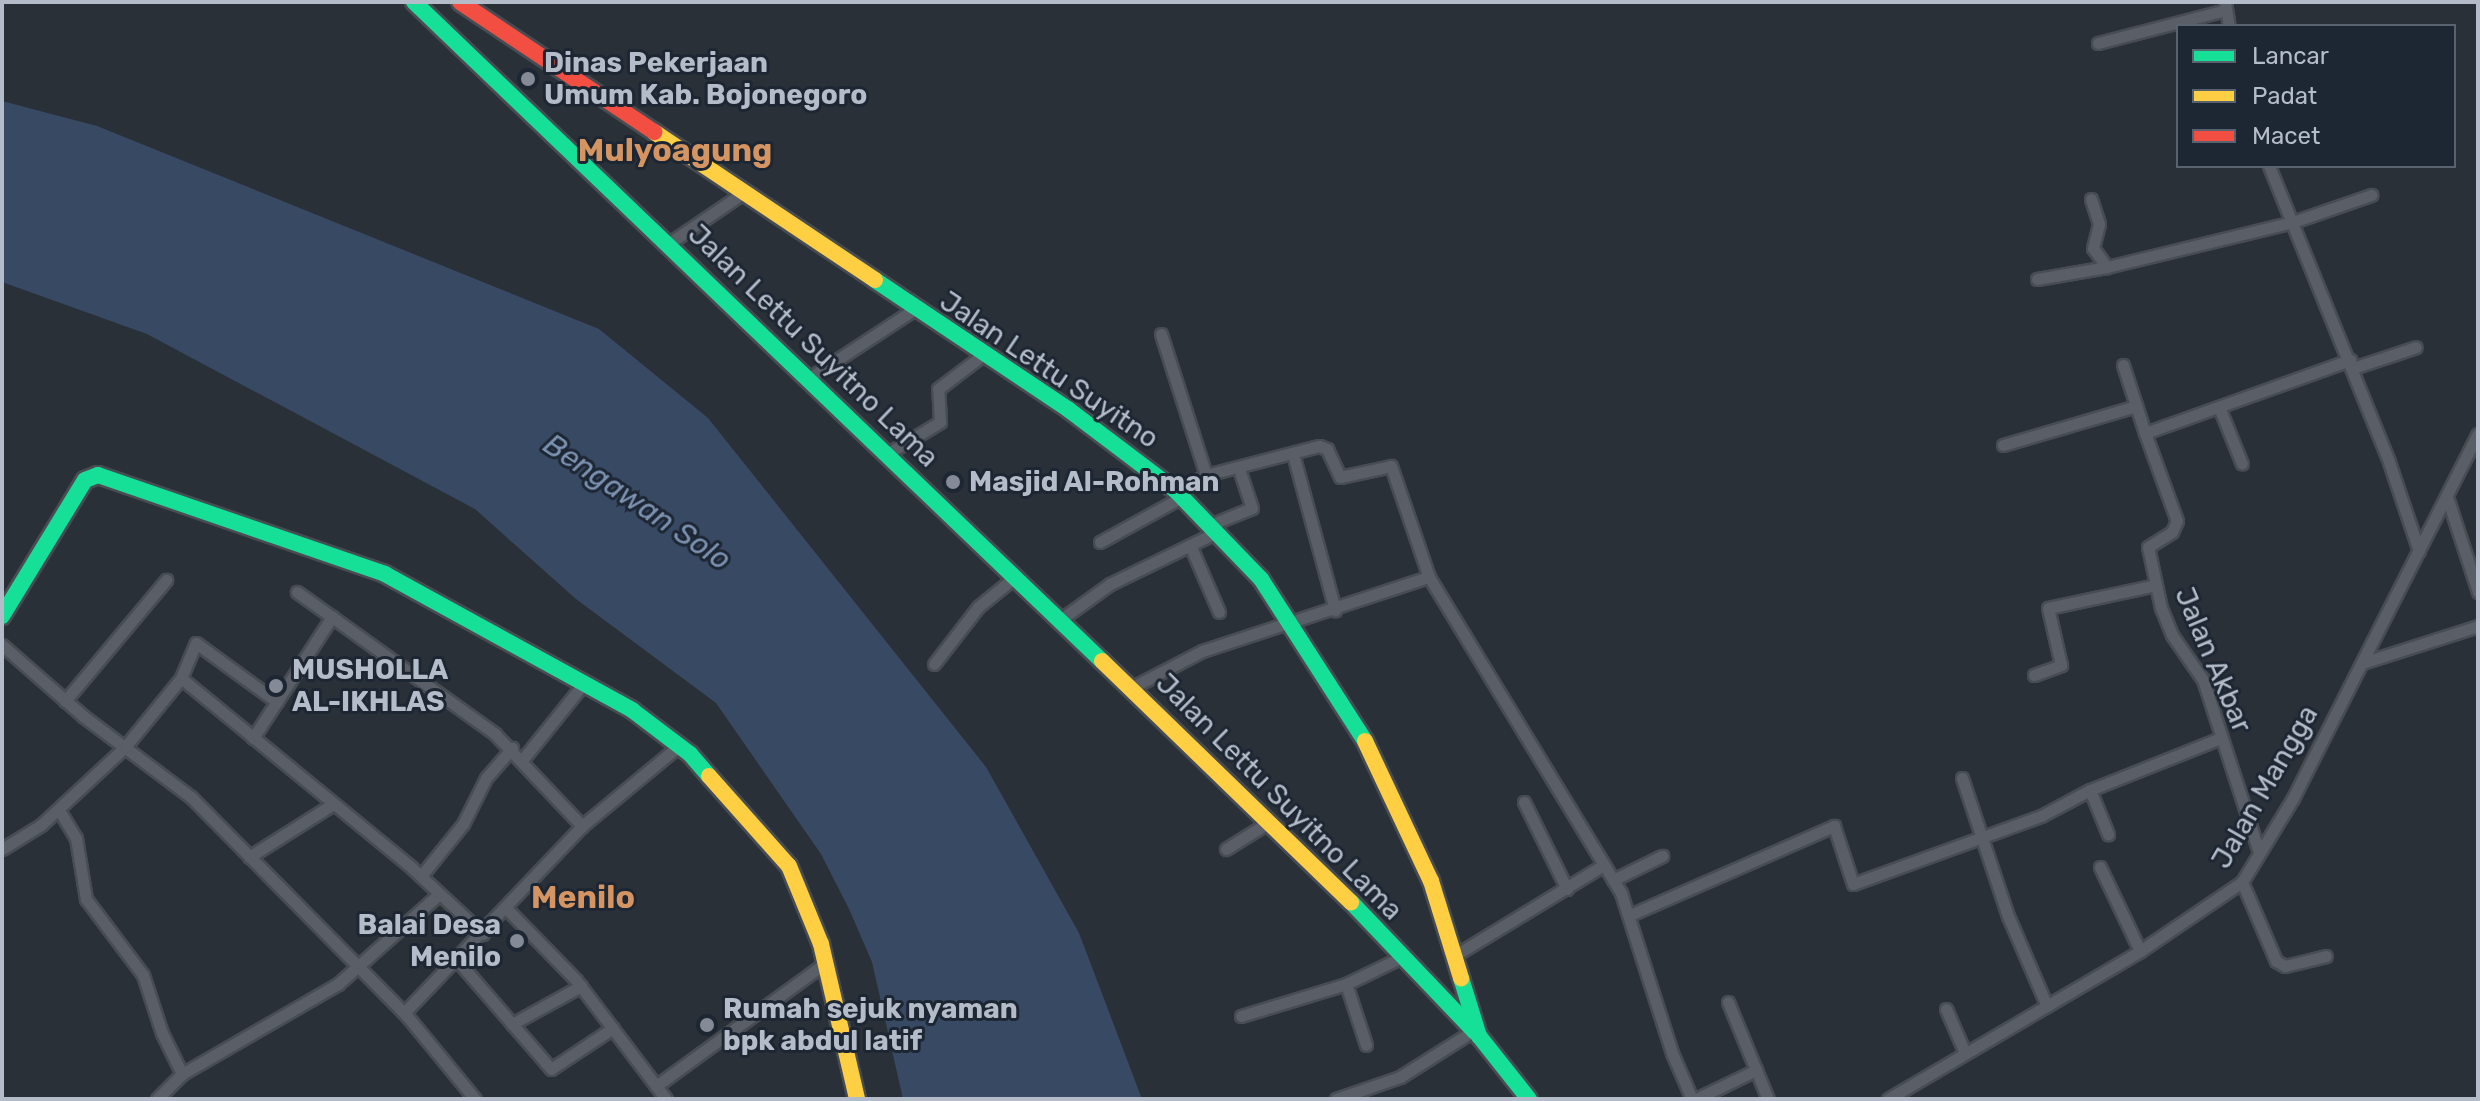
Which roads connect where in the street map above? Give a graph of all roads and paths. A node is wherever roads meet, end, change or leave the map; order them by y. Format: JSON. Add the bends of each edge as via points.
{"nodes":[{"id":1,"x":414,"y":2,"type":"edge"},
{"id":2,"x":460,"y":2,"type":"edge"},
{"id":3,"x":2226,"y":6,"type":"edge"},
{"id":4,"x":2098,"y":43,"type":"dead end"},
{"id":5,"x":2270,"y":168,"type":"edge"},
{"id":6,"x":743,"y":193,"type":"junction"},
{"id":7,"x":2371,"y":195,"type":"dead end"},
{"id":8,"x":2091,"y":199,"type":"dead end"},
{"id":9,"x":2293,"y":222,"type":"junction"},
{"id":10,"x":668,"y":244,"type":"junction"},
{"id":11,"x":2107,"y":267,"type":"junction"},
{"id":12,"x":2037,"y":279,"type":"dead end"},
{"id":13,"x":913,"y":310,"type":"junction"},
{"id":14,"x":1161,"y":334,"type":"dead end"},
{"id":15,"x":2416,"y":347,"type":"dead end"},
{"id":16,"x":984,"y":354,"type":"junction"},
{"id":17,"x":2351,"y":364,"type":"junction"},
{"id":18,"x":2123,"y":365,"type":"dead end"},
{"id":19,"x":808,"y":379,"type":"junction"},
{"id":20,"x":2136,"y":406,"type":"junction"},
{"id":21,"x":2219,"y":407,"type":"junction"},
{"id":22,"x":2145,"y":433,"type":"junction"},
{"id":23,"x":2476,"y":442,"type":"edge"},
{"id":24,"x":2003,"y":445,"type":"dead end"},
{"id":25,"x":887,"y":454,"type":"junction"},
{"id":26,"x":1293,"y":454,"type":"junction"},
{"id":27,"x":2242,"y":464,"type":"dead end"},
{"id":28,"x":1239,"y":469,"type":"junction"},
{"id":29,"x":1206,"y":475,"type":"junction"},
{"id":30,"x":1179,"y":494,"type":"junction"},
{"id":31,"x":2447,"y":497,"type":"junction"},
{"id":32,"x":1213,"y":528,"type":"junction"},
{"id":33,"x":1100,"y":542,"type":"dead end"},
{"id":34,"x":1190,"y":545,"type":"junction"},
{"id":35,"x":2419,"y":551,"type":"junction"},
{"id":36,"x":1015,"y":577,"type":"junction"},
{"id":37,"x":1429,"y":577,"type":"junction"},
{"id":38,"x":166,"y":580,"type":"dead end"},
{"id":39,"x":2156,"y":585,"type":"junction"},
{"id":40,"x":297,"y":592,"type":"dead end"},
{"id":41,"x":2478,"y":592,"type":"edge"},
{"id":42,"x":1335,"y":610,"type":"junction"},
{"id":43,"x":1219,"y":612,"type":"dead end"},
{"id":44,"x":2,"y":616,"type":"edge"},
{"id":45,"x":332,"y":617,"type":"junction"},
{"id":46,"x":1060,"y":620,"type":"junction"},
{"id":47,"x":1290,"y":621,"type":"junction"},
{"id":48,"x":2478,"y":626,"type":"edge"},
{"id":49,"x":2,"y":645,"type":"edge"},
{"id":50,"x":2362,"y":663,"type":"junction"},
{"id":51,"x":934,"y":664,"type":"dead end"},
{"id":52,"x":2034,"y":675,"type":"dead end"},
{"id":53,"x":181,"y":678,"type":"junction"},
{"id":54,"x":584,"y":683,"type":"junction"},
{"id":55,"x":1131,"y":688,"type":"junction"},
{"id":56,"x":65,"y":701,"type":"junction"},
{"id":57,"x":277,"y":702,"type":"junction"},
{"id":58,"x":253,"y":738,"type":"junction"},
{"id":59,"x":2221,"y":738,"type":"junction"},
{"id":60,"x":680,"y":745,"type":"junction"},
{"id":61,"x":125,"y":747,"type":"junction"},
{"id":62,"x":512,"y":748,"type":"junction"},
{"id":63,"x":523,"y":759,"type":"junction"},
{"id":64,"x":1962,"y":778,"type":"dead end"},
{"id":65,"x":2090,"y":790,"type":"junction"},
{"id":66,"x":1524,"y":802,"type":"dead end"},
{"id":67,"x":333,"y":804,"type":"junction"},
{"id":68,"x":59,"y":810,"type":"junction"},
{"id":69,"x":1269,"y":822,"type":"junction"},
{"id":70,"x":582,"y":826,"type":"junction"},
{"id":71,"x":2108,"y":834,"type":"dead end"},
{"id":72,"x":1983,"y":837,"type":"junction"},
{"id":73,"x":2,"y":849,"type":"edge"},
{"id":74,"x":1226,"y":849,"type":"dead end"},
{"id":75,"x":2259,"y":852,"type":"junction"},
{"id":76,"x":1662,"y":856,"type":"dead end"},
{"id":77,"x":249,"y":857,"type":"junction"},
{"id":78,"x":1602,"y":866,"type":"junction"},
{"id":79,"x":2100,"y":867,"type":"dead end"},
{"id":80,"x":421,"y":876,"type":"junction"},
{"id":81,"x":1613,"y":880,"type":"junction"},
{"id":82,"x":2242,"y":882,"type":"junction"},
{"id":83,"x":1567,"y":889,"type":"junction"},
{"id":84,"x":439,"y":894,"type":"junction"},
{"id":85,"x":506,"y":908,"type":"junction"},
{"id":86,"x":1630,"y":915,"type":"junction"},
{"id":87,"x":483,"y":934,"type":"junction"},
{"id":88,"x":2140,"y":951,"type":"junction"},
{"id":89,"x":1454,"y":956,"type":"junction"},
{"id":90,"x":2326,"y":956,"type":"dead end"},
{"id":91,"x":1402,"y":957,"type":"junction"},
{"id":92,"x":457,"y":960,"type":"junction"},
{"id":93,"x":825,"y":963,"type":"junction"},
{"id":94,"x":358,"y":968,"type":"junction"},
{"id":95,"x":1346,"y":984,"type":"junction"},
{"id":96,"x":581,"y":986,"type":"junction"},
{"id":97,"x":1463,"y":987,"type":"junction"},
{"id":98,"x":1442,"y":998,"type":"junction"},
{"id":99,"x":1728,"y":1002,"type":"dead end"},
{"id":100,"x":2047,"y":1006,"type":"junction"},
{"id":101,"x":1946,"y":1009,"type":"dead end"},
{"id":102,"x":404,"y":1013,"type":"junction"},
{"id":103,"x":1241,"y":1016,"type":"dead end"},
{"id":104,"x":512,"y":1024,"type":"junction"},
{"id":105,"x":613,"y":1028,"type":"junction"},
{"id":106,"x":1476,"y":1033,"type":"junction"},
{"id":107,"x":1366,"y":1045,"type":"dead end"},
{"id":108,"x":1965,"y":1053,"type":"junction"},
{"id":109,"x":1756,"y":1070,"type":"junction"},
{"id":110,"x":182,"y":1074,"type":"junction"},
{"id":111,"x":656,"y":1086,"type":"junction"},
{"id":112,"x":1372,"y":1094,"type":"edge"},
{"id":113,"x":1894,"y":1097,"type":"edge"},
{"id":114,"x":157,"y":1099,"type":"edge"},
{"id":115,"x":475,"y":1099,"type":"edge"},
{"id":116,"x":666,"y":1099,"type":"edge"},
{"id":117,"x":857,"y":1099,"type":"edge"},
{"id":118,"x":1336,"y":1099,"type":"edge"},
{"id":119,"x":1529,"y":1099,"type":"edge"},
{"id":120,"x":1694,"y":1099,"type":"edge"},
{"id":121,"x":1768,"y":1099,"type":"edge"}],
"edges":[{"from":1,"to":10,"type":"main road","name":"Jalan Lettu Suyitno Lama"},
{"from":2,"to":6,"type":"main road","name":"Jalan Lettu Suyitno"},
{"from":3,"to":4,"type":"street"},
{"from":5,"to":9,"type":"street"},
{"from":6,"to":10,"type":"street"},
{"from":6,"to":13,"type":"main road","name":"Jalan Lettu Suyitno"},
{"from":7,"to":9,"type":"street"},
{"from":8,"to":11,"type":"street","via":[[2099,224],[2093,248]]},
{"from":9,"to":11,"type":"street"},
{"from":9,"to":17,"type":"street"},
{"from":10,"to":19,"type":"main road","name":"Jalan Lettu Suyitno Lama"},
{"from":11,"to":12,"type":"street"},
{"from":13,"to":16,"type":"main road","name":"Jalan Lettu Suyitno"},
{"from":13,"to":19,"type":"street"},
{"from":14,"to":29,"type":"street"},
{"from":15,"to":17,"type":"street"},
{"from":16,"to":25,"type":"street","via":[[938,389],[940,422]]},
{"from":16,"to":30,"type":"main road","name":"Jalan Lettu Suyitno"},
{"from":17,"to":21,"type":"street"},
{"from":17,"to":35,"type":"street"},
{"from":18,"to":20,"type":"street"},
{"from":19,"to":25,"type":"main road","name":"Jalan Lettu Suyitno Lama"},
{"from":20,"to":22,"type":"street"},
{"from":20,"to":24,"type":"street"},
{"from":21,"to":22,"type":"street"},
{"from":21,"to":27,"type":"street"},
{"from":22,"to":39,"type":"street","name":"Jalan Akbar","via":[[2177,521],[2172,532],[2148,547]]},
{"from":23,"to":31,"type":"street","name":"Jalan Mangga"},
{"from":25,"to":36,"type":"main road","name":"Jalan Lettu Suyitno Lama"},
{"from":26,"to":28,"type":"street"},
{"from":26,"to":37,"type":"street","via":[[1324,447],[1340,477],[1391,466]]},
{"from":26,"to":42,"type":"street"},
{"from":28,"to":29,"type":"street"},
{"from":28,"to":32,"type":"street","via":[[1252,508]]},
{"from":29,"to":30,"type":"street"},
{"from":30,"to":32,"type":"main road","name":"Jalan Lettu Suyitno"},
{"from":30,"to":33,"type":"street"},
{"from":31,"to":35,"type":"street","name":"Jalan Mangga"},
{"from":31,"to":41,"type":"street"},
{"from":32,"to":34,"type":"street"},
{"from":32,"to":47,"type":"main road","name":"Jalan Lettu Suyitno","via":[[1261,579]]},
{"from":34,"to":43,"type":"street"},
{"from":34,"to":46,"type":"street","via":[[1110,584]]},
{"from":35,"to":50,"type":"street","name":"Jalan Mangga"},
{"from":36,"to":46,"type":"main road","name":"Jalan Lettu Suyitno Lama"},
{"from":36,"to":51,"type":"street","via":[[978,607]]},
{"from":37,"to":42,"type":"street"},
{"from":37,"to":78,"type":"street"},
{"from":38,"to":56,"type":"street"},
{"from":39,"to":52,"type":"street","via":[[2048,608],[2061,665]]},
{"from":39,"to":59,"type":"street","name":"Jalan Akbar","via":[[2172,635],[2203,680]]},
{"from":40,"to":45,"type":"street"},
{"from":42,"to":47,"type":"street"},
{"from":44,"to":54,"type":"main road","via":[[85,480],[98,475],[365,565]]},
{"from":45,"to":57,"type":"street"},
{"from":45,"to":62,"type":"street"},
{"from":46,"to":55,"type":"main road","name":"Jalan Lettu Suyitno Lama"},
{"from":47,"to":55,"type":"street","via":[[1176,662]]},
{"from":47,"to":89,"type":"main road","name":"Jalan Lettu Suyitno","via":[[1359,727],[1431,881]]},
{"from":48,"to":50,"type":"street"},
{"from":49,"to":56,"type":"street"},
{"from":50,"to":75,"type":"street","name":"Jalan Mangga"},
{"from":53,"to":57,"type":"street","via":[[196,643]]},
{"from":53,"to":58,"type":"street"},
{"from":53,"to":61,"type":"street"},
{"from":54,"to":60,"type":"main road"},
{"from":54,"to":63,"type":"street"},
{"from":55,"to":69,"type":"main road","name":"Jalan Lettu Suyitno Lama"},
{"from":56,"to":61,"type":"street"},
{"from":57,"to":58,"type":"street"},
{"from":58,"to":67,"type":"street"},
{"from":59,"to":65,"type":"street"},
{"from":59,"to":75,"type":"street","name":"Jalan Akbar"},
{"from":60,"to":70,"type":"street"},
{"from":60,"to":93,"type":"main road","via":[[789,866]]},
{"from":61,"to":68,"type":"street"},
{"from":61,"to":77,"type":"street","via":[[191,797]]},
{"from":62,"to":63,"type":"street"},
{"from":62,"to":80,"type":"street","via":[[486,778],[463,824]]},
{"from":63,"to":70,"type":"street"},
{"from":64,"to":72,"type":"street"},
{"from":65,"to":71,"type":"street"},
{"from":65,"to":72,"type":"street","via":[[2056,810]]},
{"from":66,"to":83,"type":"street"},
{"from":67,"to":77,"type":"street"},
{"from":67,"to":80,"type":"street"},
{"from":68,"to":73,"type":"street"},
{"from":68,"to":110,"type":"street","via":[[76,838],[86,899],[143,975]]},
{"from":69,"to":74,"type":"street"},
{"from":69,"to":91,"type":"main road","name":"Jalan Lettu Suyitno Lama"},
{"from":70,"to":85,"type":"street"},
{"from":72,"to":86,"type":"street","via":[[1853,884],[1834,826]]},
{"from":72,"to":100,"type":"street","via":[[2008,916]]},
{"from":75,"to":82,"type":"street","name":"Jalan Mangga"},
{"from":76,"to":81,"type":"street"},
{"from":77,"to":94,"type":"street"},
{"from":78,"to":81,"type":"street"},
{"from":78,"to":83,"type":"street"},
{"from":79,"to":88,"type":"street"},
{"from":80,"to":84,"type":"street"},
{"from":81,"to":86,"type":"street"},
{"from":82,"to":88,"type":"street","name":"Jalan Mangga"},
{"from":82,"to":90,"type":"street","via":[[2276,961],[2285,966]]},
{"from":83,"to":89,"type":"street"},
{"from":84,"to":87,"type":"street"},
{"from":84,"to":94,"type":"street"},
{"from":85,"to":87,"type":"street"},
{"from":85,"to":96,"type":"street"},
{"from":86,"to":120,"type":"street","via":[[1672,1053]]},
{"from":87,"to":92,"type":"street"},
{"from":88,"to":100,"type":"street","name":"Jalan Mangga"},
{"from":89,"to":97,"type":"main road","name":"Jalan Lettu Suyitno"},
{"from":91,"to":95,"type":"street"},
{"from":91,"to":98,"type":"main road","name":"Jalan Lettu Suyitno Lama"},
{"from":92,"to":102,"type":"street"},
{"from":92,"to":104,"type":"street"},
{"from":93,"to":111,"type":"street"},
{"from":93,"to":117,"type":"main road"},
{"from":94,"to":102,"type":"street"},
{"from":94,"to":110,"type":"street"},
{"from":95,"to":103,"type":"street"},
{"from":95,"to":107,"type":"street"},
{"from":96,"to":104,"type":"street"},
{"from":96,"to":105,"type":"street"},
{"from":97,"to":98,"type":"main road","via":[[1455,1004]]},
{"from":97,"to":106,"type":"main road","name":"Jalan Lettu Suyitno"},
{"from":98,"to":106,"type":"main road","name":"Jalan Lettu Suyitno Lama"},
{"from":99,"to":109,"type":"street"},
{"from":100,"to":108,"type":"street","name":"Jalan Mangga"},
{"from":101,"to":108,"type":"street"},
{"from":102,"to":115,"type":"street"},
{"from":104,"to":105,"type":"street","via":[[555,1069]]},
{"from":105,"to":111,"type":"street"},
{"from":106,"to":112,"type":"street"},
{"from":106,"to":119,"type":"main road","name":"Jalan Lettu Suyitno"},
{"from":108,"to":113,"type":"street","name":"Jalan Mangga"},
{"from":109,"to":120,"type":"street"},
{"from":109,"to":121,"type":"street"},
{"from":110,"to":114,"type":"street"},
{"from":111,"to":116,"type":"street"},
{"from":112,"to":118,"type":"street"}]}
